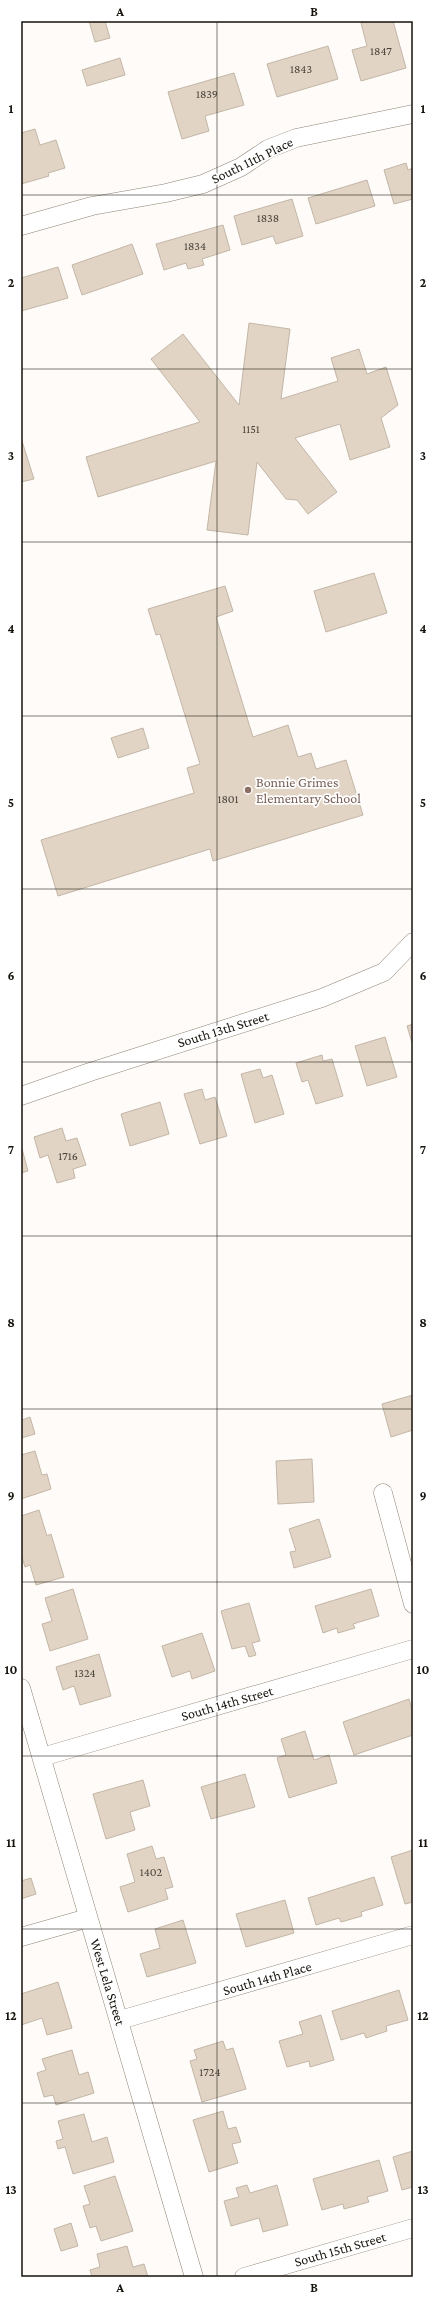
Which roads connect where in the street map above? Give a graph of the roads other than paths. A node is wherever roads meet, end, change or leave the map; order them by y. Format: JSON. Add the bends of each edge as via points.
{"nodes":[{"id":1,"x":413,"y":114,"type":"edge"},
{"id":2,"x":21,"y":226,"type":"edge"},
{"id":3,"x":413,"y":942,"type":"edge"},
{"id":4,"x":21,"y":1096,"type":"edge"},
{"id":5,"x":384,"y":1493,"type":"dead end"},
{"id":6,"x":413,"y":1604,"type":"edge"},
{"id":7,"x":413,"y":1649,"type":"edge"},
{"id":8,"x":21,"y":1688,"type":"edge"},
{"id":9,"x":42,"y":1757,"type":"junction"},
{"id":10,"x":88,"y":1918,"type":"junction"},
{"id":11,"x":413,"y":1935,"type":"edge"},
{"id":12,"x":21,"y":1937,"type":"edge"},
{"id":13,"x":120,"y":2020,"type":"junction"},
{"id":14,"x":413,"y":2228,"type":"edge"},
{"id":15,"x":194,"y":2277,"type":"edge"},
{"id":16,"x":244,"y":2277,"type":"edge"}],
"edges":[{"from":1,"to":2,"type":"street","name":"South 11th Place","via":[[296,138],[268,149],[241,167],[204,184],[92,206]]},
{"from":3,"to":4,"type":"street","name":"South 13th Street","via":[[384,972],[322,998]]},
{"from":5,"to":6,"type":"street"},
{"from":7,"to":9,"type":"street","name":"South 14th Street"},
{"from":8,"to":9,"type":"street","name":"West Lela Street"},
{"from":9,"to":10,"type":"street","name":"West Lela Street"},
{"from":10,"to":12,"type":"street"},
{"from":10,"to":13,"type":"street","name":"West Lela Street"},
{"from":11,"to":13,"type":"street","name":"South 14th Place"},
{"from":13,"to":15,"type":"street","name":"West Lela Street"},
{"from":14,"to":16,"type":"street","name":"South 15th Street"}]}
